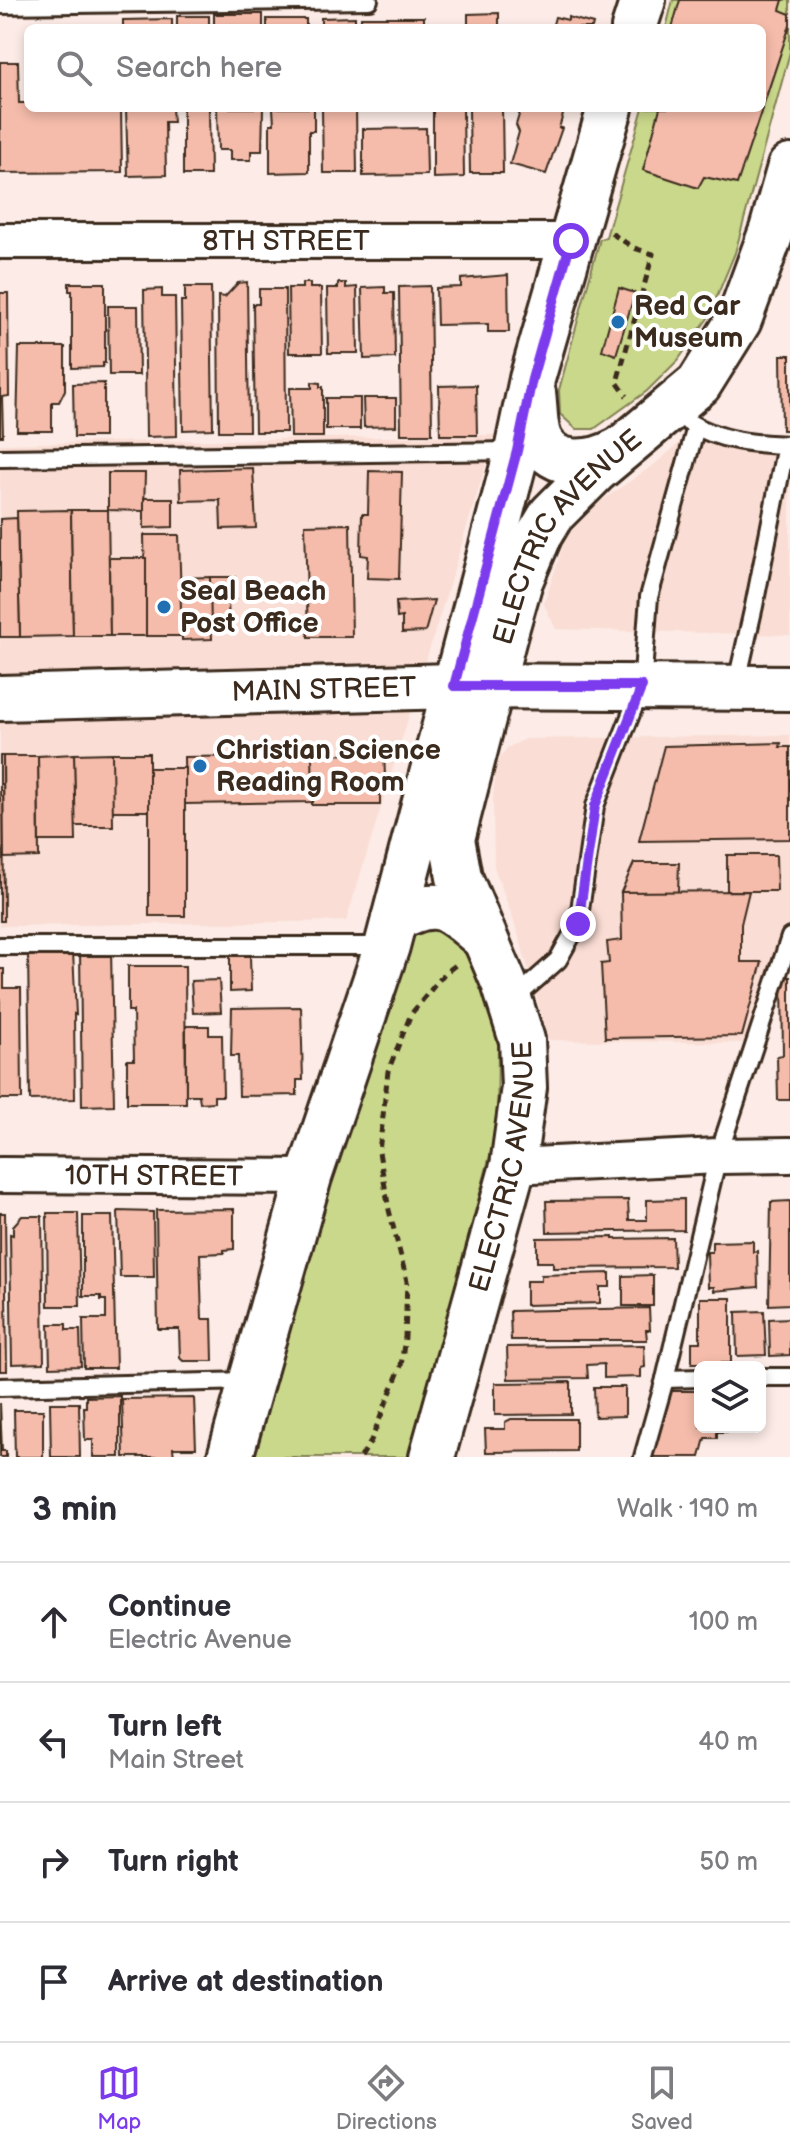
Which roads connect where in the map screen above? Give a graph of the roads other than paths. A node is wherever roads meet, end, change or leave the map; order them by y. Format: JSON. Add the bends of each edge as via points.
{"nodes":[{"id":1,"x":369,"y":0,"type":"edge"},
{"id":2,"x":0,"y":5,"type":"edge"},
{"id":3,"x":609,"y":112,"type":"edge"},
{"id":4,"x":790,"y":167,"type":"edge"},
{"id":5,"x":781,"y":230,"type":"edge"},
{"id":6,"x":589,"y":235,"type":"junction"},
{"id":7,"x":0,"y":241,"type":"edge"},
{"id":8,"x":532,"y":379,"type":"junction"},
{"id":9,"x":666,"y":415,"type":"junction"},
{"id":10,"x":788,"y":445,"type":"edge"},
{"id":11,"x":621,"y":449,"type":"junction"},
{"id":12,"x":517,"y":451,"type":"junction"},
{"id":13,"x":0,"y":458,"type":"edge"},
{"id":14,"x":473,"y":686,"type":"junction"},
{"id":15,"x":642,"y":686,"type":"junction"},
{"id":16,"x":736,"y":687,"type":"junction"},
{"id":17,"x":790,"y":688,"type":"edge"},
{"id":18,"x":0,"y":698,"type":"edge"},
{"id":19,"x":390,"y":933,"type":"junction"},
{"id":20,"x":790,"y":937,"type":"edge"},
{"id":21,"x":0,"y":946,"type":"edge"},
{"id":22,"x":472,"y":949,"type":"junction"},
{"id":23,"x":510,"y":1002,"type":"junction"},
{"id":24,"x":790,"y":1155,"type":"edge"},
{"id":25,"x":718,"y":1156,"type":"junction"},
{"id":26,"x":513,"y":1166,"type":"junction"},
{"id":27,"x":0,"y":1175,"type":"edge"},
{"id":28,"x":309,"y":1177,"type":"junction"},
{"id":29,"x":766,"y":1377,"type":"edge"},
{"id":30,"x":790,"y":1377,"type":"edge"},
{"id":31,"x":694,"y":1378,"type":"edge"},
{"id":32,"x":665,"y":1379,"type":"junction"},
{"id":33,"x":251,"y":1381,"type":"junction"},
{"id":34,"x":0,"y":1387,"type":"edge"},
{"id":35,"x":230,"y":1457,"type":"edge"},
{"id":36,"x":432,"y":1457,"type":"edge"},
{"id":37,"x":643,"y":1457,"type":"edge"}],
"edges":[{"from":1,"to":2,"type":"lane"},
{"from":3,"to":6,"type":"main road","name":"ELECTRIC AVENUE"},
{"from":4,"to":5,"type":"main road","name":"ELECTRIC AVENUE"},
{"from":5,"to":9,"type":"main road","name":"ELECTRIC AVENUE","via":[[739,320],[699,384]]},
{"from":6,"to":7,"type":"street","name":"8TH STREET"},
{"from":6,"to":8,"type":"main road","name":"ELECTRIC AVENUE"},
{"from":8,"to":11,"type":"main road","via":[[539,438],[548,450],[561,460],[581,463]]},
{"from":8,"to":12,"type":"main road","name":"ELECTRIC AVENUE"},
{"from":9,"to":10,"type":"lane","via":[[742,443]]},
{"from":9,"to":11,"type":"main road","name":"ELECTRIC AVENUE"},
{"from":9,"to":15,"type":"lane"},
{"from":10,"to":16,"type":"lane"},
{"from":11,"to":14,"type":"main road","name":"ELECTRIC AVENUE","via":[[552,514]]},
{"from":12,"to":13,"type":"lane"},
{"from":12,"to":14,"type":"main road","name":"ELECTRIC AVENUE"},
{"from":14,"to":15,"type":"main road","name":"MAIN STREET"},
{"from":14,"to":18,"type":"main road","name":"MAIN STREET"},
{"from":14,"to":19,"type":"main road","name":"ELECTRIC AVENUE"},
{"from":14,"to":22,"type":"main road","name":"ELECTRIC AVENUE","via":[[452,839]]},
{"from":15,"to":16,"type":"main road","name":"MAIN STREET"},
{"from":15,"to":23,"type":"lane","via":[[595,806],[578,924],[558,960]]},
{"from":16,"to":17,"type":"main road","name":"MAIN STREET"},
{"from":19,"to":21,"type":"lane"},
{"from":19,"to":22,"type":"main road","via":[[419,907],[433,906],[451,911]]},
{"from":19,"to":28,"type":"main road","name":"ELECTRIC AVENUE"},
{"from":20,"to":25,"type":"lane"},
{"from":22,"to":23,"type":"main road","name":"ELECTRIC AVENUE","via":[[504,983]]},
{"from":23,"to":26,"type":"main road","name":"ELECTRIC AVENUE","via":[[522,1040],[524,1087]]},
{"from":24,"to":25,"type":"street"},
{"from":25,"to":26,"type":"street"},
{"from":25,"to":32,"type":"lane"},
{"from":26,"to":36,"type":"main road","name":"ELECTRIC AVENUE"},
{"from":27,"to":28,"type":"street","name":"10TH STREET"},
{"from":28,"to":33,"type":"main road","name":"ELECTRIC AVENUE"},
{"from":29,"to":30,"type":"lane"},
{"from":31,"to":32,"type":"lane"},
{"from":32,"to":37,"type":"lane"},
{"from":33,"to":34,"type":"lane"},
{"from":33,"to":35,"type":"main road","name":"ELECTRIC AVENUE"}]}
